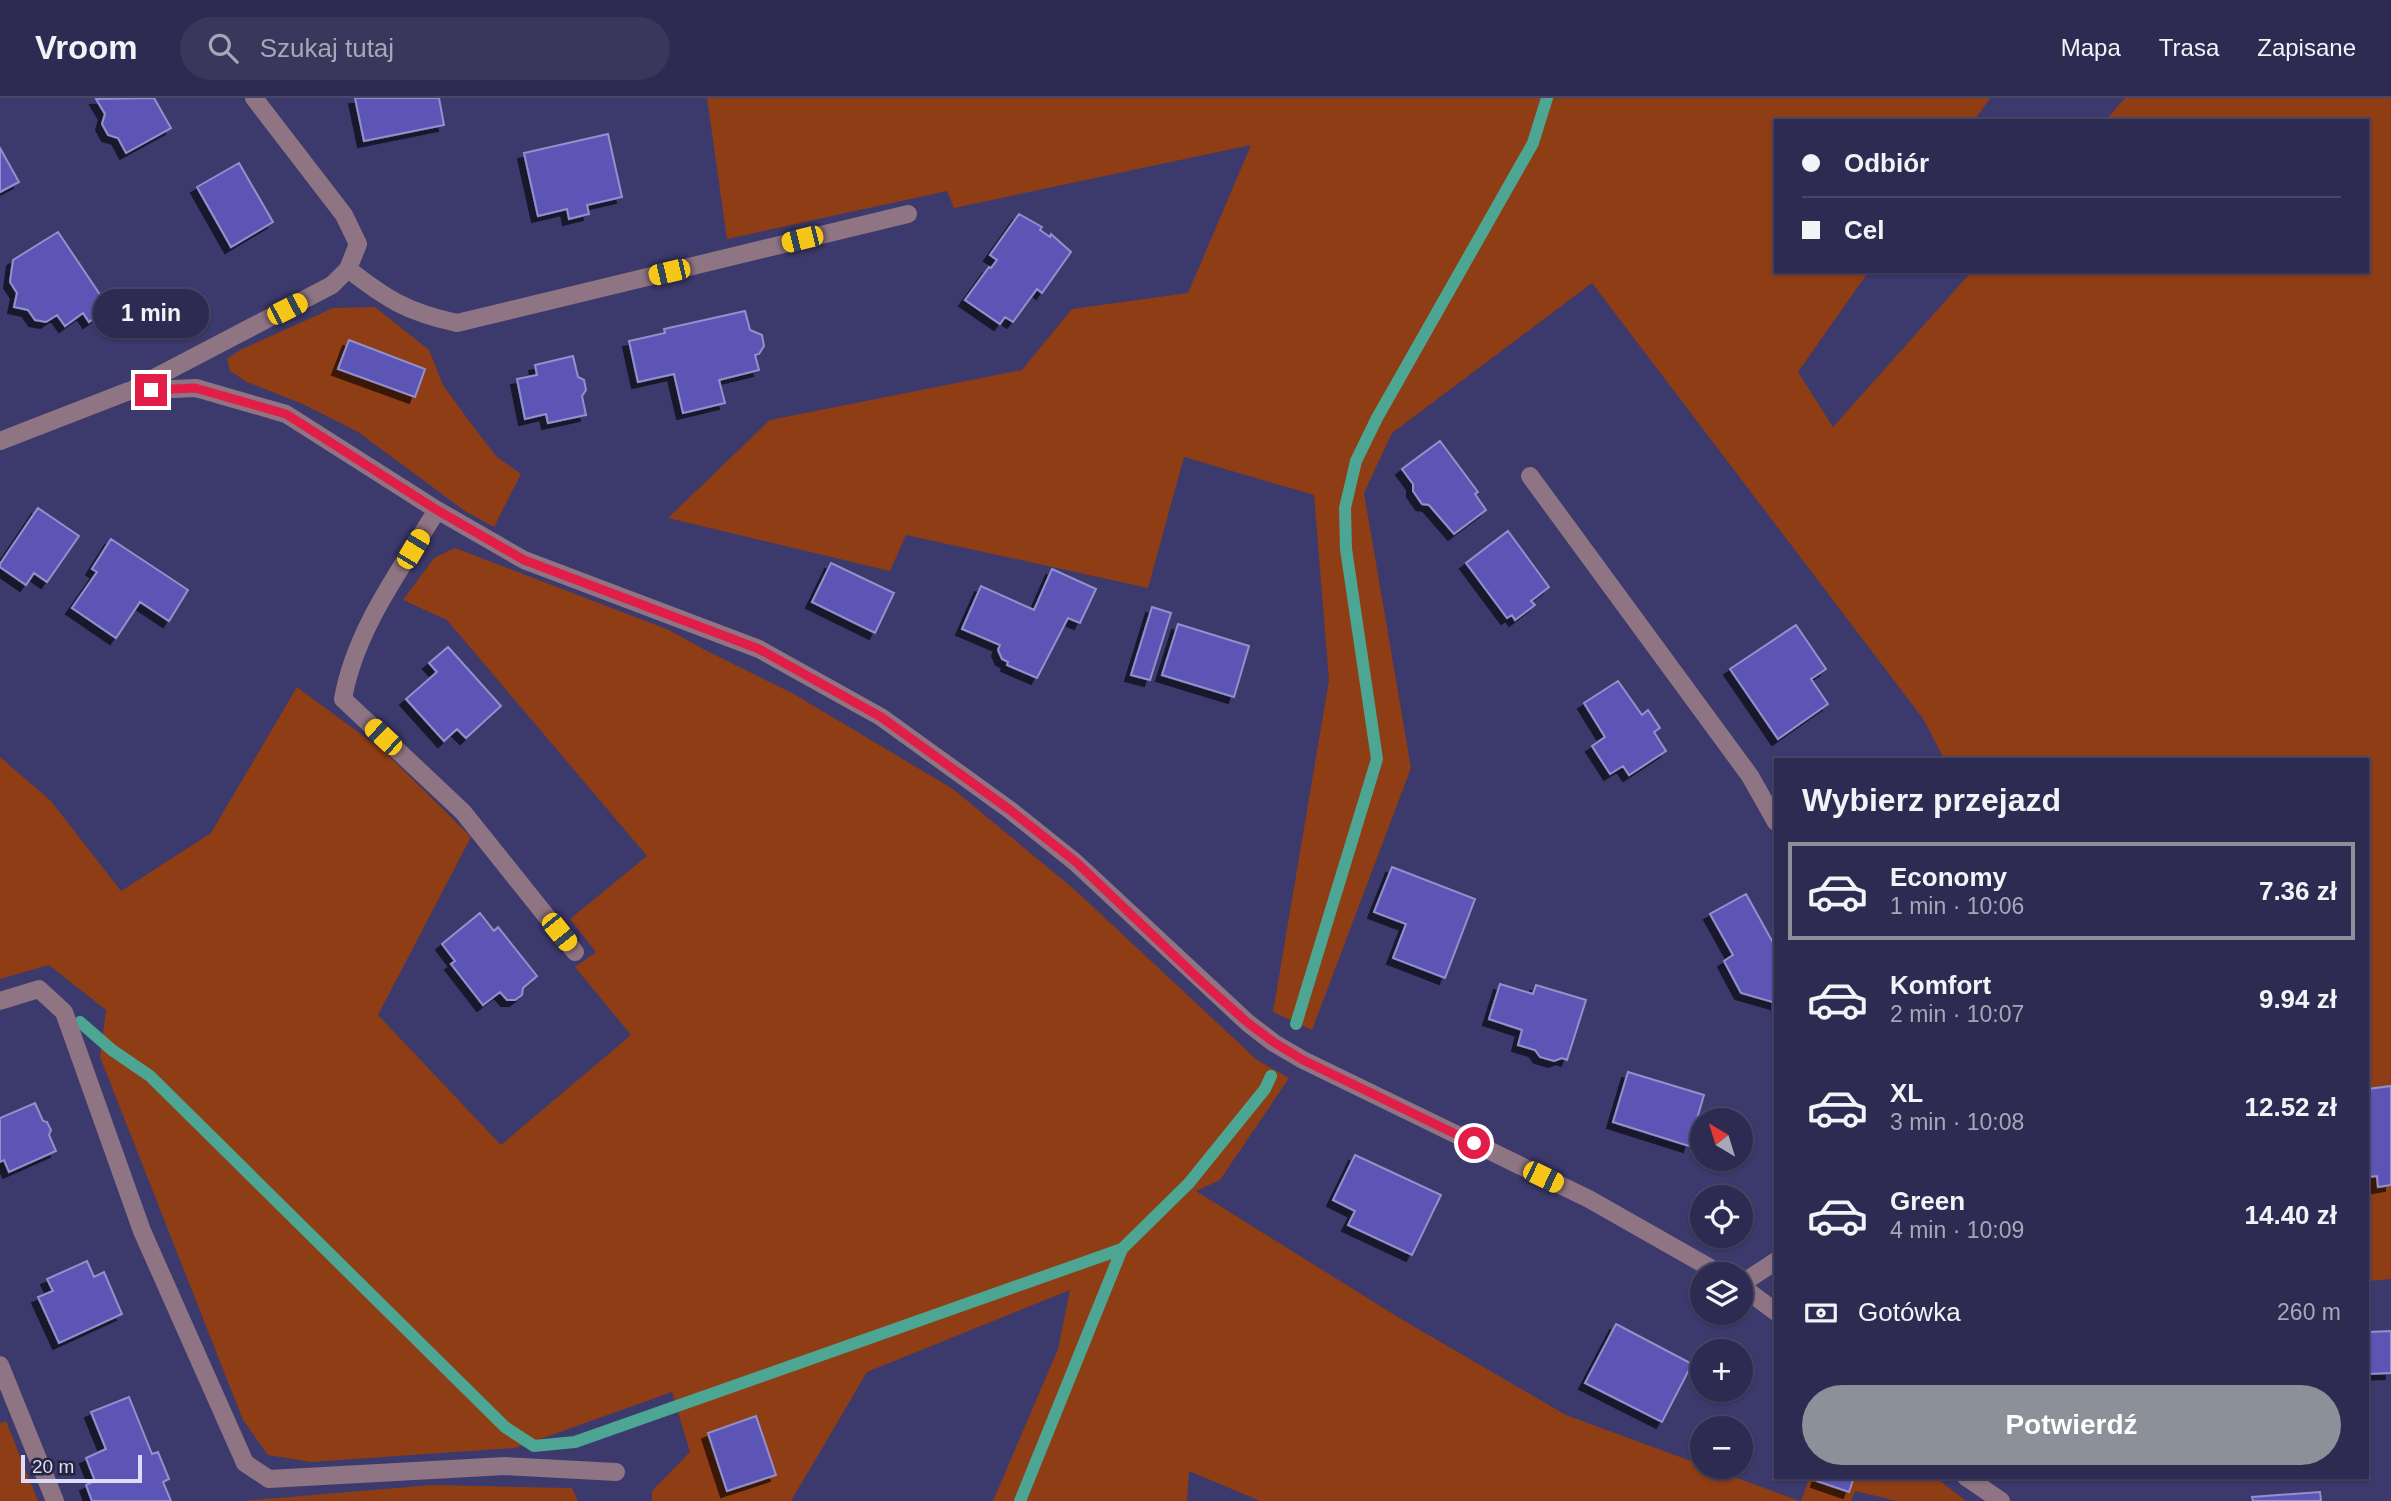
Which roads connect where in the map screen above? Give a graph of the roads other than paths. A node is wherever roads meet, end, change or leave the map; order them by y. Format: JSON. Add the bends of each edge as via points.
{"nodes":[{"id":1,"x":254,"y":98,"type":"edge"},
{"id":2,"x":908,"y":214,"type":"dead end"},
{"id":3,"x":348,"y":269,"type":"junction"},
{"id":4,"x":129,"y":391,"type":"junction"},
{"id":5,"x":0,"y":440,"type":"edge"},
{"id":6,"x":1530,"y":476,"type":"dead end"},
{"id":7,"x":437,"y":510,"type":"junction"},
{"id":8,"x":1774,"y":818,"type":"edge"},
{"id":9,"x":575,"y":951,"type":"dead end"},
{"id":10,"x":0,"y":1001,"type":"edge"},
{"id":11,"x":1700,"y":1262,"type":"edge"},
{"id":12,"x":1774,"y":1262,"type":"edge"},
{"id":13,"x":1753,"y":1277,"type":"edge"},
{"id":14,"x":1753,"y":1294,"type":"edge"},
{"id":15,"x":1774,"y":1310,"type":"edge"},
{"id":16,"x":0,"y":1365,"type":"edge"},
{"id":17,"x":616,"y":1472,"type":"dead end"},
{"id":18,"x":1969,"y":1479,"type":"edge"},
{"id":19,"x":1996,"y":1500,"type":"edge"},
{"id":20,"x":55,"y":1501,"type":"edge"}],
"edges":[{"from":1,"to":3,"type":"street","via":[[344,215],[358,244]]},
{"from":2,"to":3,"type":"street","via":[[457,323],[424,316],[385,298]]},
{"from":3,"to":4,"type":"street","via":[[332,285]]},
{"from":4,"to":5,"type":"street"},
{"from":4,"to":7,"type":"street","via":[[195,388],[286,414]]},
{"from":6,"to":8,"type":"street","via":[[1750,776]]},
{"from":7,"to":9,"type":"street","via":[[377,608],[347,674],[343,699],[463,812]]},
{"from":7,"to":11,"type":"street","via":[[524,560],[759,649],[881,717],[1076,862],[1202,982],[1275,1043],[1589,1199]]},
{"from":10,"to":17,"type":"street","via":[[39,989],[64,1012],[142,1231],[245,1463],[269,1479],[505,1466]]},
{"from":12,"to":13,"type":"street"},
{"from":14,"to":15,"type":"street"},
{"from":16,"to":20,"type":"street"},
{"from":18,"to":19,"type":"street"}]}
